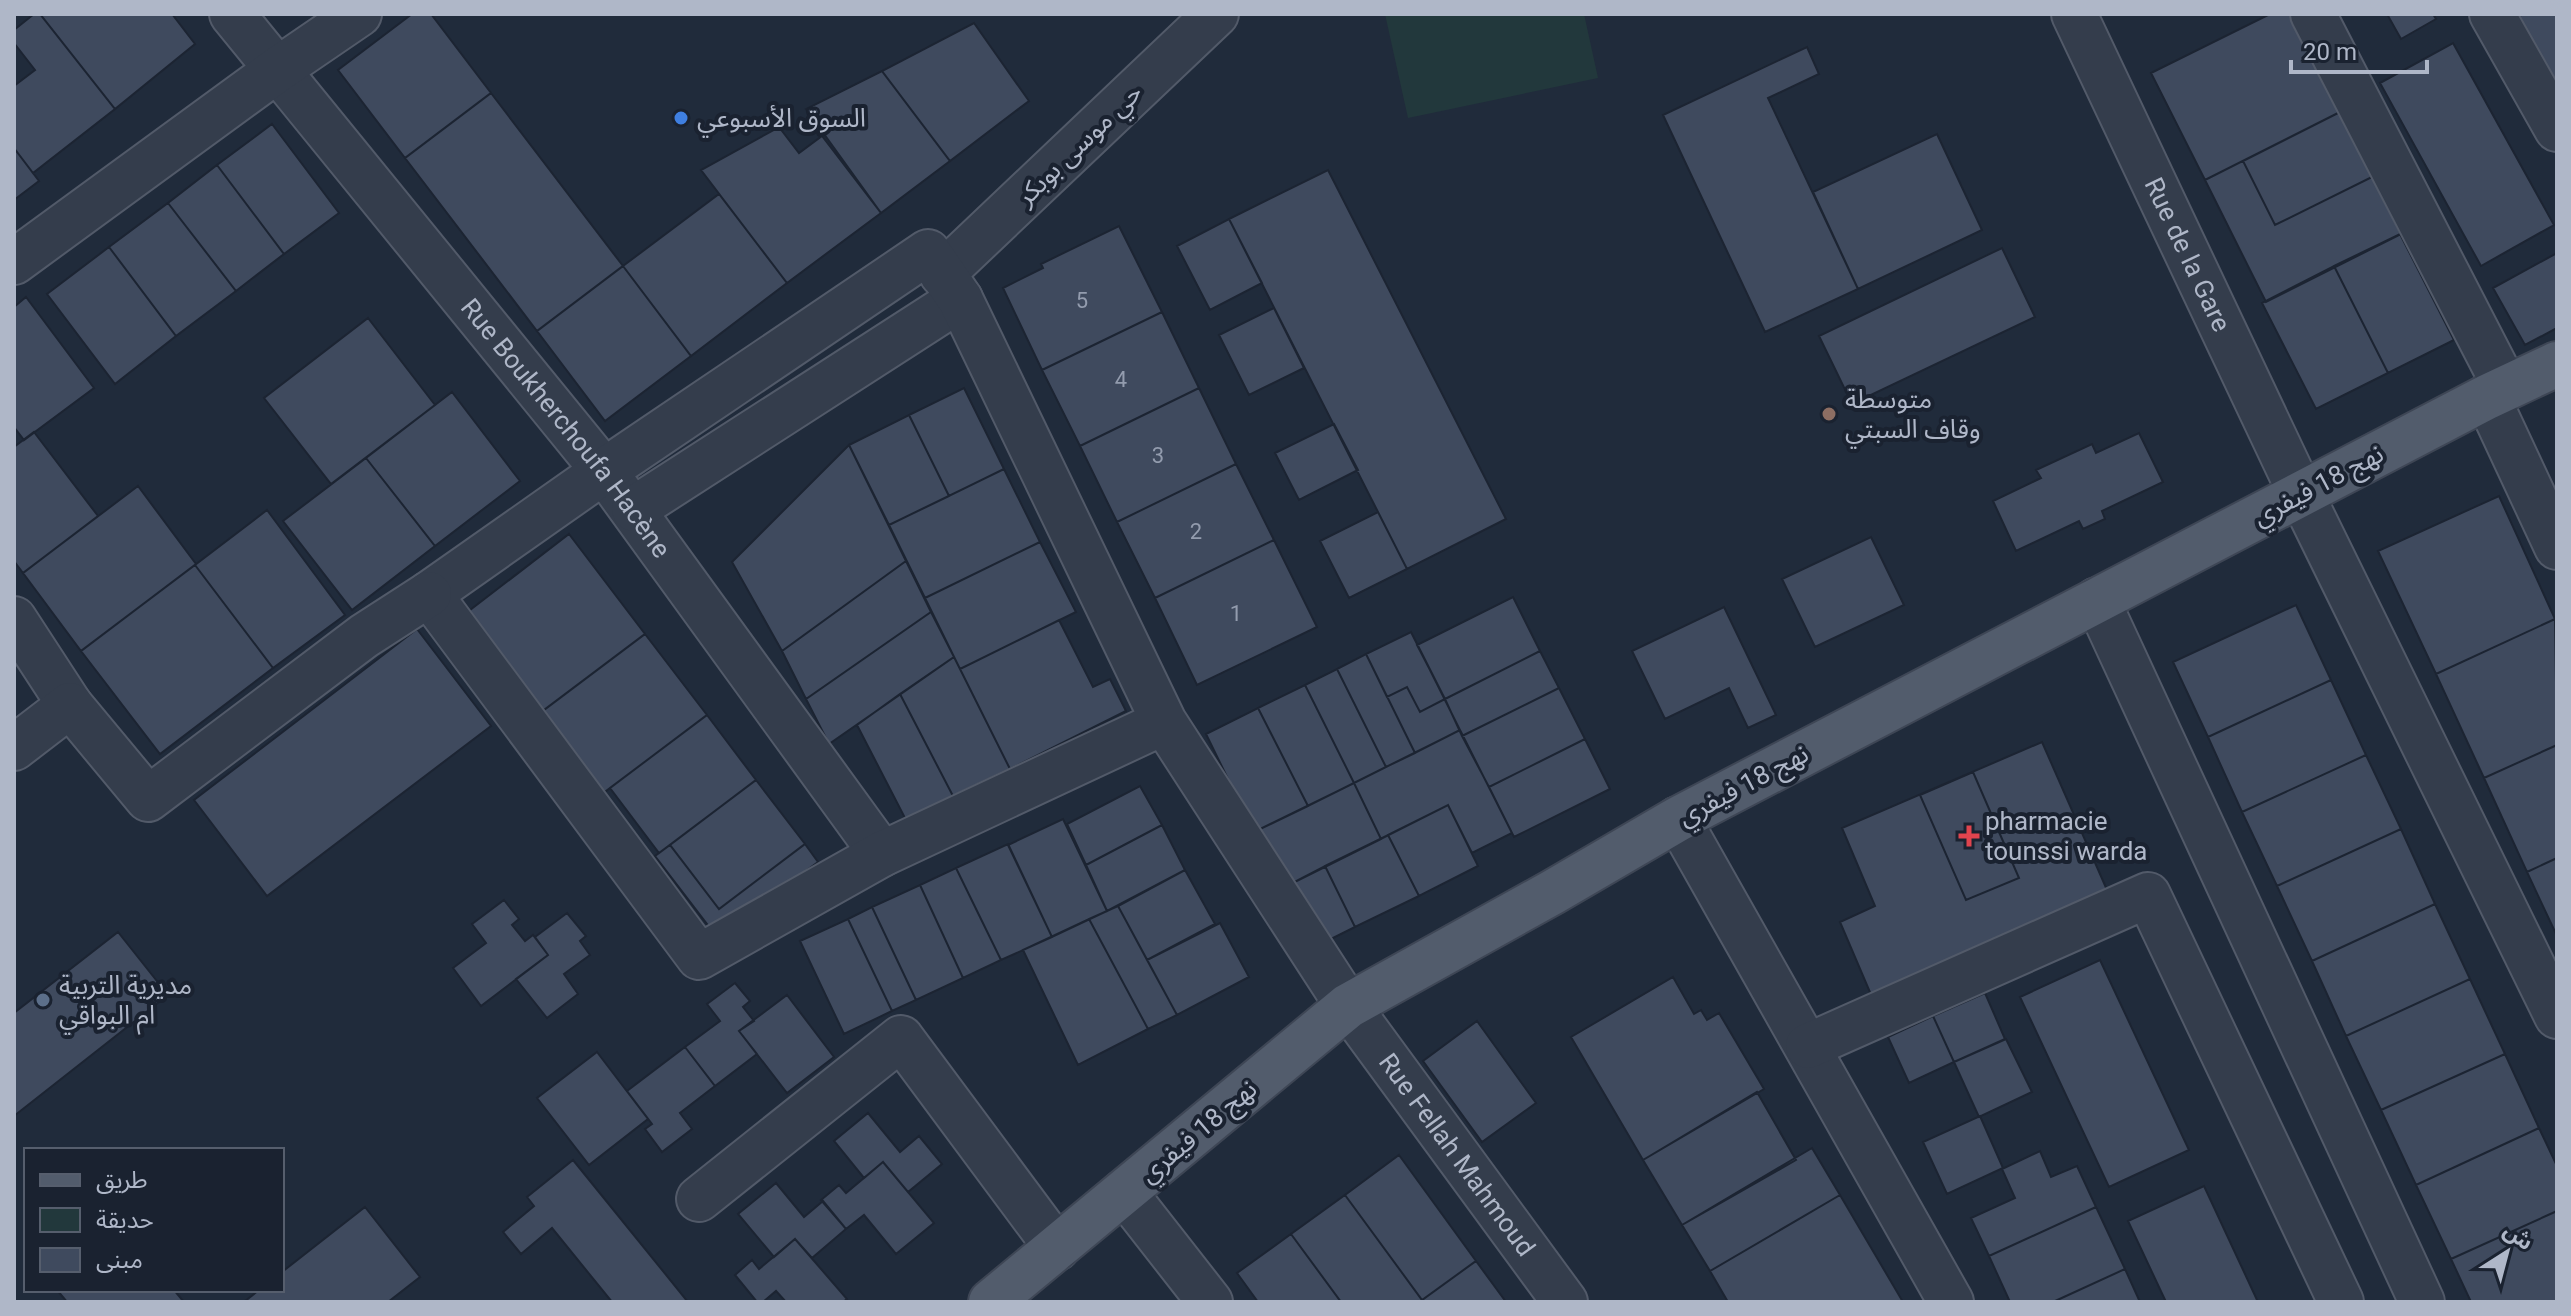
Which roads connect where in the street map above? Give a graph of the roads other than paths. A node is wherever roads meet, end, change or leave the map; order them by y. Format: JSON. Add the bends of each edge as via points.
{"nodes":[{"id":1,"x":232,"y":14,"type":"edge"},
{"id":2,"x":359,"y":14,"type":"edge"},
{"id":3,"x":1216,"y":14,"type":"edge"},
{"id":4,"x":2074,"y":14,"type":"edge"},
{"id":5,"x":2313,"y":14,"type":"edge"},
{"id":6,"x":2492,"y":14,"type":"edge"},
{"id":7,"x":277,"y":70,"type":"junction"},
{"id":8,"x":2557,"y":129,"type":"edge"},
{"id":9,"x":14,"y":262,"type":"edge"},
{"id":10,"x":944,"y":275,"type":"junction"},
{"id":11,"x":2557,"y":364,"type":"edge"},
{"id":12,"x":2496,"y":392,"type":"junction"},
{"id":13,"x":604,"y":471,"type":"junction"},
{"id":14,"x":2301,"y":494,"type":"junction"},
{"id":15,"x":634,"y":509,"type":"junction"},
{"id":16,"x":2557,"y":547,"type":"edge"},
{"id":17,"x":429,"y":594,"type":"junction"},
{"id":18,"x":2097,"y":600,"type":"junction"},
{"id":19,"x":14,"y":619,"type":"edge"},
{"id":20,"x":70,"y":705,"type":"junction"},
{"id":21,"x":1164,"y":722,"type":"junction"},
{"id":22,"x":14,"y":748,"type":"edge"},
{"id":23,"x":1678,"y":819,"type":"junction"},
{"id":24,"x":882,"y":854,"type":"junction"},
{"id":25,"x":1348,"y":1006,"type":"junction"},
{"id":26,"x":2557,"y":1016,"type":"edge"},
{"id":27,"x":1808,"y":1046,"type":"junction"},
{"id":28,"x":1124,"y":1192,"type":"junction"},
{"id":29,"x":699,"y":1199,"type":"dead end"},
{"id":30,"x":1057,"y":1248,"type":"junction"},
{"id":31,"x":991,"y":1302,"type":"edge"},
{"id":32,"x":1210,"y":1302,"type":"edge"},
{"id":33,"x":1565,"y":1302,"type":"edge"},
{"id":34,"x":1951,"y":1302,"type":"edge"},
{"id":35,"x":2341,"y":1302,"type":"edge"},
{"id":36,"x":2422,"y":1302,"type":"edge"}],
"edges":[{"from":1,"to":7,"type":"street","name":"Rue Boukherchoufa Hacène"},
{"from":2,"to":7,"type":"street"},
{"from":3,"to":10,"type":"street","name":"حي موسى بوبكر"},
{"from":4,"to":14,"type":"street","name":"Rue de la Gare"},
{"from":5,"to":12,"type":"street"},
{"from":6,"to":8,"type":"street"},
{"from":7,"to":9,"type":"street"},
{"from":7,"to":13,"type":"street","name":"Rue Boukherchoufa Hacène"},
{"from":10,"to":13,"type":"street"},
{"from":10,"to":15,"type":"street"},
{"from":10,"to":21,"type":"street","name":"Rue Fellah Mahmoud"},
{"from":11,"to":12,"type":"main road","name":"نهج 18 فيفري"},
{"from":12,"to":14,"type":"main road","name":"نهج 18 فيفري"},
{"from":12,"to":16,"type":"street"},
{"from":13,"to":15,"type":"street","name":"Rue Boukherchoufa Hacène"},
{"from":13,"to":17,"type":"street"},
{"from":14,"to":18,"type":"main road","name":"نهج 18 فيفري"},
{"from":14,"to":26,"type":"street","name":"Rue de la Gare"},
{"from":15,"to":24,"type":"street","name":"Rue Boukherchoufa Hacène"},
{"from":17,"to":20,"type":"street","via":[[364,636],[148,799]]},
{"from":17,"to":24,"type":"street","via":[[699,957]]},
{"from":18,"to":23,"type":"main road","name":"نهج 18 فيفري"},
{"from":18,"to":36,"type":"street"},
{"from":19,"to":20,"type":"street"},
{"from":20,"to":22,"type":"street"},
{"from":21,"to":24,"type":"street"},
{"from":21,"to":25,"type":"street","name":"Rue Fellah Mahmoud"},
{"from":23,"to":25,"type":"main road","name":"نهج 18 فيفري"},
{"from":23,"to":27,"type":"street"},
{"from":25,"to":28,"type":"main road","name":"نهج 18 فيفري"},
{"from":25,"to":33,"type":"street","name":"Rue Fellah Mahmoud"},
{"from":27,"to":34,"type":"street"},
{"from":27,"to":35,"type":"street","via":[[2148,895]]},
{"from":28,"to":30,"type":"main road","name":"نهج 18 فيفري"},
{"from":28,"to":32,"type":"street"},
{"from":29,"to":30,"type":"street","via":[[901,1038]]},
{"from":30,"to":31,"type":"main road","name":"نهج 18 فيفري"}]}
